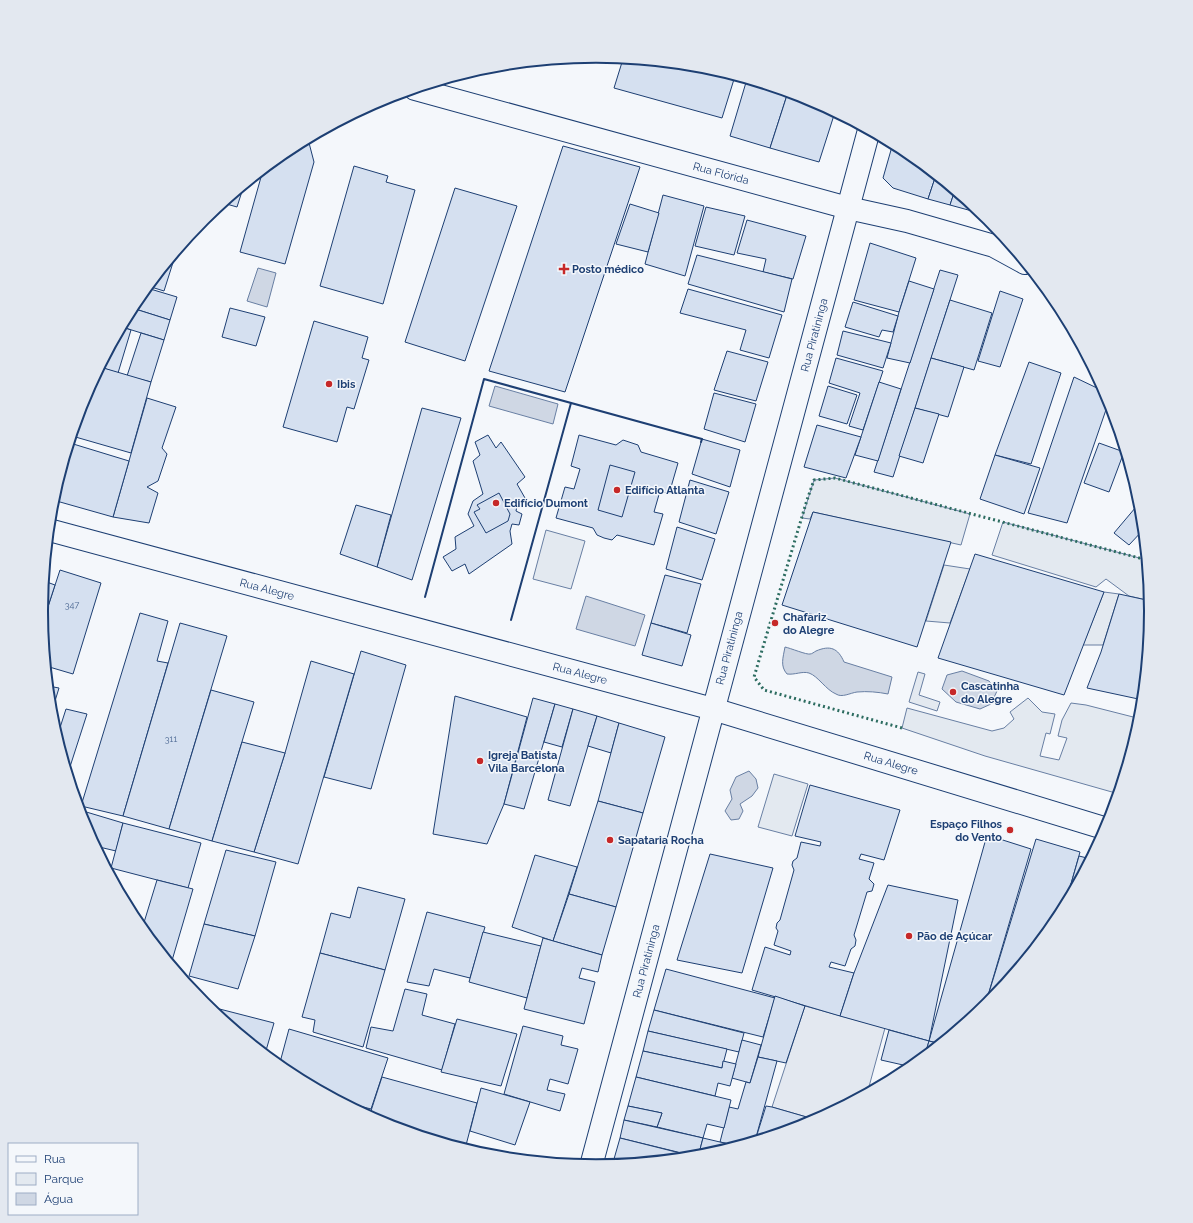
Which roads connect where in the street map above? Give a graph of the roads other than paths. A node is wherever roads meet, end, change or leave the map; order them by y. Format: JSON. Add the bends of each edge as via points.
{"nodes":[{"id":1,"x":423,"y":91,"type":"edge"},
{"id":2,"x":868,"y":134,"type":"edge"},
{"id":3,"x":848,"y":208,"type":"junction"},
{"id":4,"x":1015,"y":258,"type":"edge"},
{"id":5,"x":54,"y":531,"type":"edge"},
{"id":6,"x":713,"y":709,"type":"junction"},
{"id":7,"x":1100,"y":827,"type":"edge"},
{"id":8,"x":593,"y":1160,"type":"edge"}],
"edges":[{"from":1,"to":3,"type":"street","name":"Rua Flórida"},
{"from":2,"to":3,"type":"street","name":"Rua Piratininga"},
{"from":3,"to":4,"type":"street","name":"Rua Flórida","via":[[907,221],[994,246]]},
{"from":3,"to":6,"type":"street","name":"Rua Piratininga"},
{"from":5,"to":6,"type":"street","name":"Rua Alegre"},
{"from":6,"to":7,"type":"street","name":"Rua Alegre"},
{"from":6,"to":8,"type":"street","name":"Rua Piratininga"}]}
